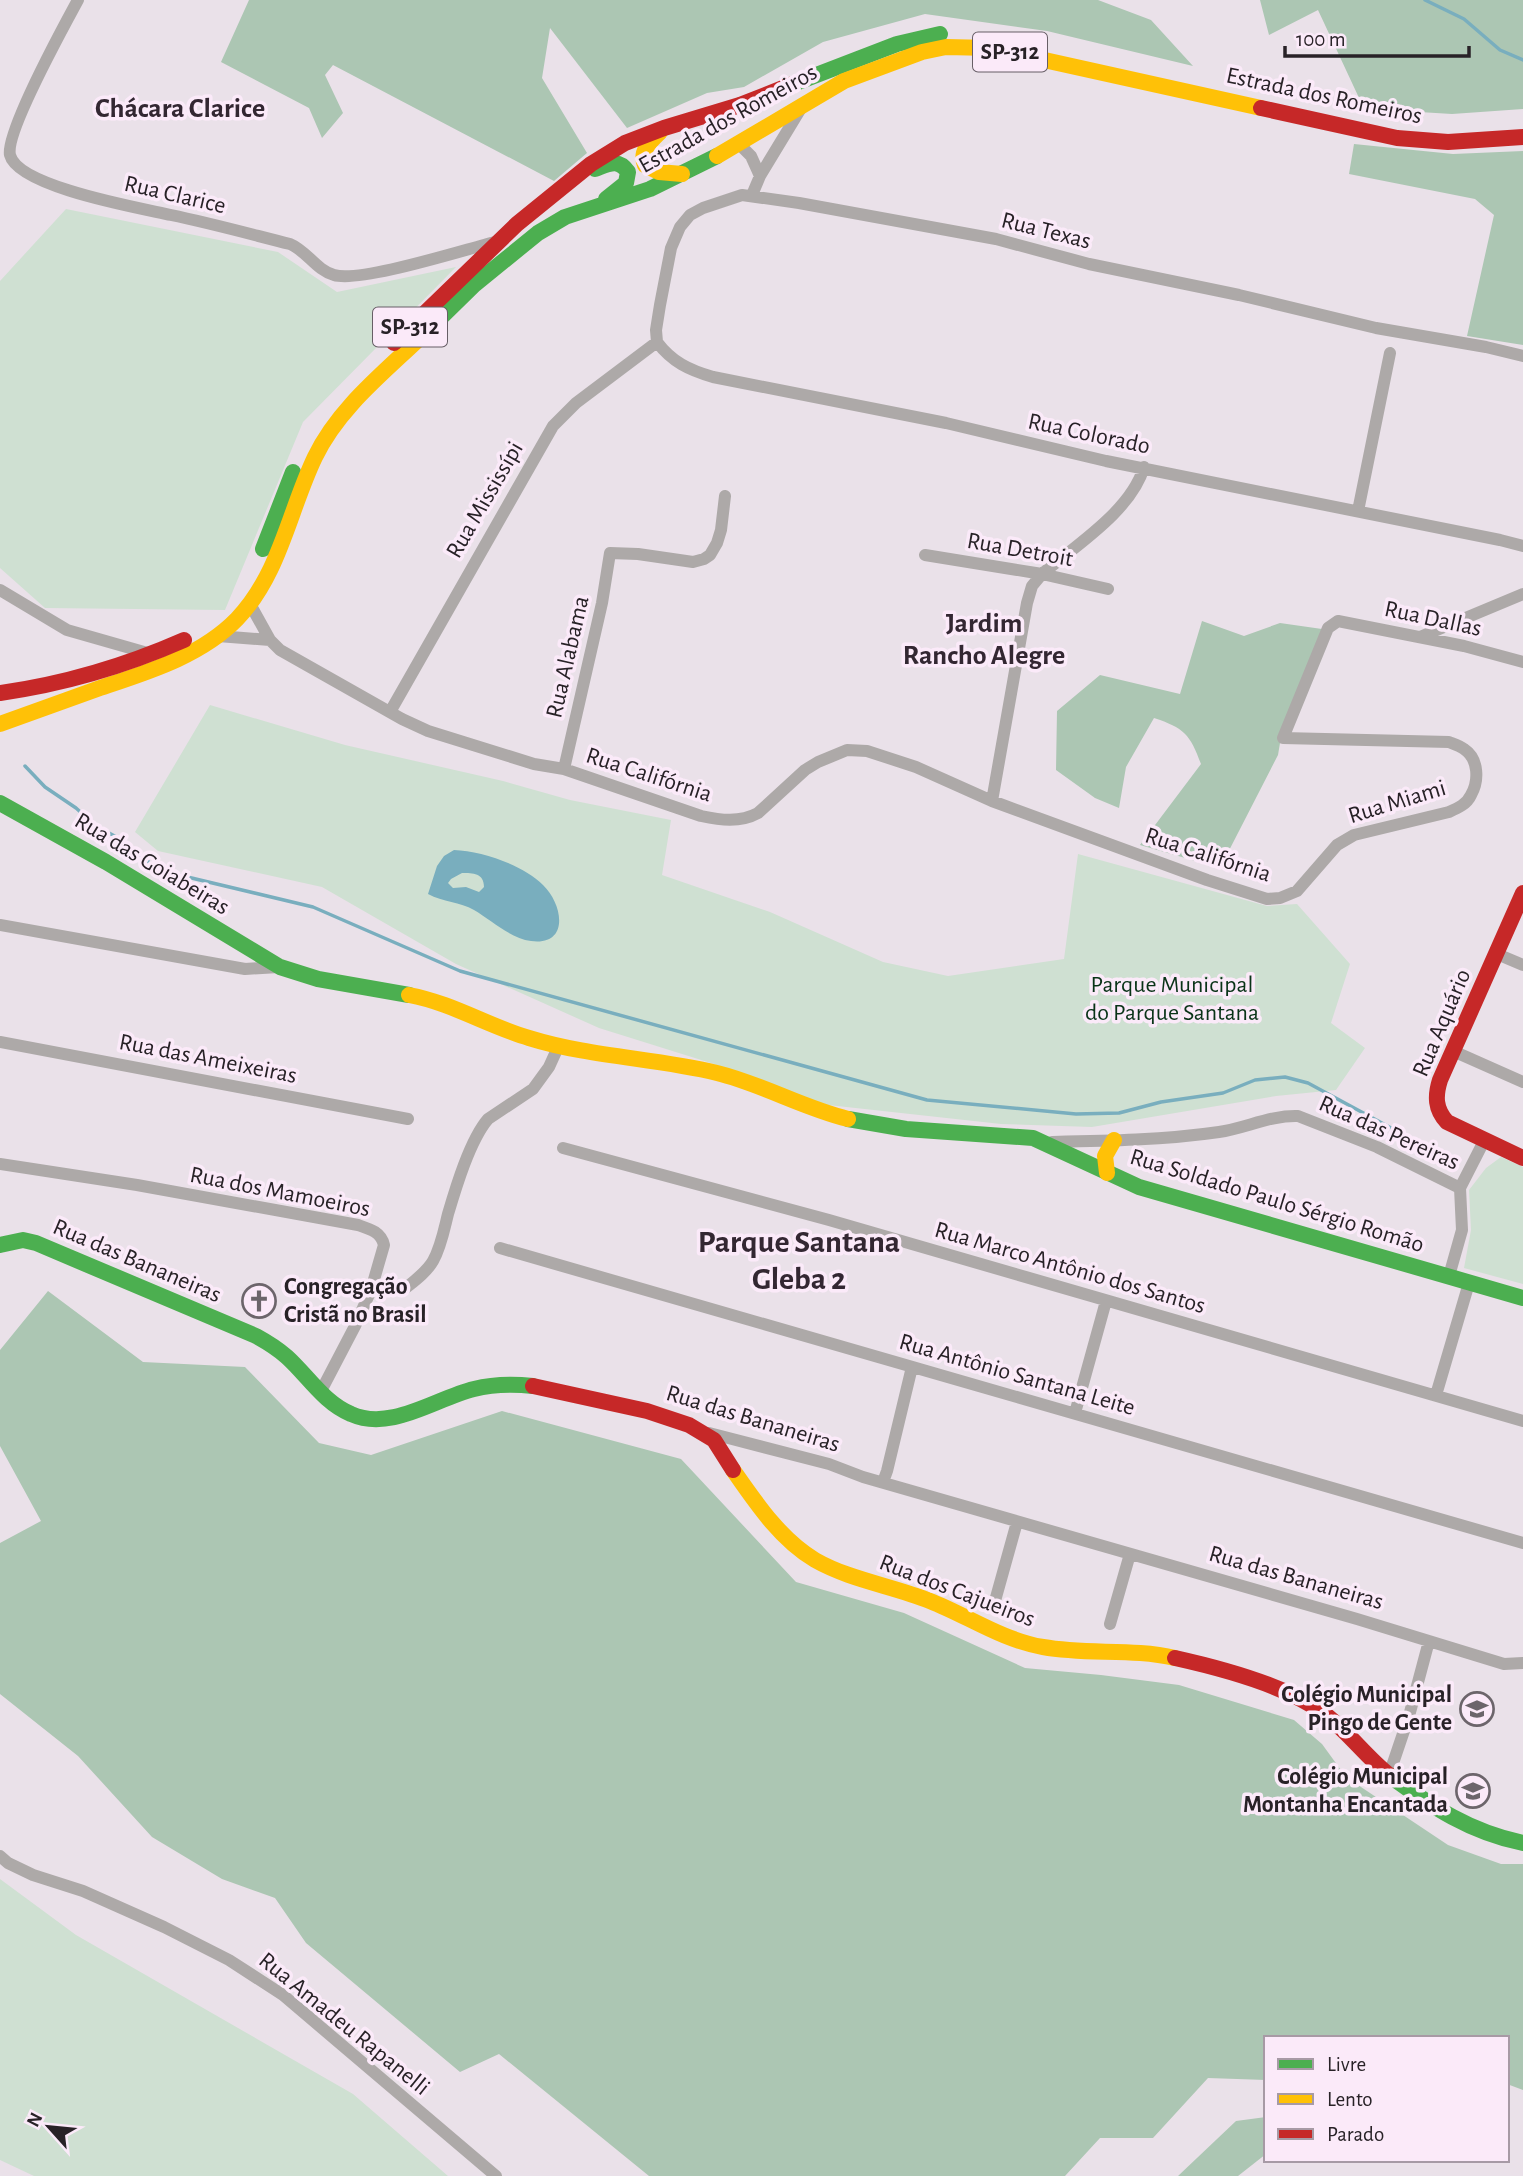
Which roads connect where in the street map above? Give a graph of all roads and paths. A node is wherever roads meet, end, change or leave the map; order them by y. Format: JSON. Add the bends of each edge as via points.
{"nodes":[{"id":1,"x":78,"y":0,"type":"edge"},
{"id":2,"x":804,"y":104,"type":"junction"},
{"id":3,"x":1523,"y":123,"type":"edge"},
{"id":4,"x":664,"y":128,"type":"junction"},
{"id":5,"x":1523,"y":137,"type":"edge"},
{"id":6,"x":739,"y":144,"type":"junction"},
{"id":7,"x":683,"y":174,"type":"junction"},
{"id":8,"x":577,"y":176,"type":"junction"},
{"id":9,"x":760,"y":176,"type":"junction"},
{"id":10,"x":752,"y":195,"type":"junction"},
{"id":11,"x":599,"y":205,"type":"junction"},
{"id":12,"x":498,"y":241,"type":"junction"},
{"id":13,"x":657,"y":342,"type":"junction"},
{"id":14,"x":1390,"y":353,"type":"dead end"},
{"id":15,"x":1523,"y":356,"type":"edge"},
{"id":16,"x":1144,"y":467,"type":"junction"},
{"id":17,"x":725,"y":496,"type":"dead end"},
{"id":18,"x":1358,"y":512,"type":"junction"},
{"id":19,"x":1523,"y":546,"type":"edge"},
{"id":20,"x":925,"y":555,"type":"dead end"},
{"id":21,"x":1042,"y":575,"type":"junction"},
{"id":22,"x":1108,"y":589,"type":"dead end"},
{"id":23,"x":0,"y":590,"type":"edge"},
{"id":24,"x":1523,"y":594,"type":"edge"},
{"id":25,"x":250,"y":604,"type":"junction"},
{"id":26,"x":218,"y":636,"type":"junction"},
{"id":27,"x":1420,"y":637,"type":"junction"},
{"id":28,"x":270,"y":640,"type":"junction"},
{"id":29,"x":152,"y":654,"type":"junction"},
{"id":30,"x":1523,"y":662,"type":"edge"},
{"id":31,"x":0,"y":693,"type":"edge"},
{"id":32,"x":390,"y":712,"type":"junction"},
{"id":33,"x":0,"y":724,"type":"edge"},
{"id":34,"x":1283,"y":738,"type":"joint"},
{"id":35,"x":564,"y":769,"type":"junction"},
{"id":36,"x":992,"y":801,"type":"junction"},
{"id":37,"x":0,"y":803,"type":"edge"},
{"id":38,"x":1523,"y":893,"type":"edge"},
{"id":39,"x":1289,"y":895,"type":"joint"},
{"id":40,"x":0,"y":925,"type":"edge"},
{"id":41,"x":243,"y":945,"type":"junction"},
{"id":42,"x":1497,"y":954,"type":"junction"},
{"id":43,"x":1523,"y":965,"type":"edge"},
{"id":44,"x":280,"y":967,"type":"junction"},
{"id":45,"x":245,"y":969,"type":"junction"},
{"id":46,"x":0,"y":1041,"type":"edge"},
{"id":47,"x":559,"y":1045,"type":"junction"},
{"id":48,"x":1454,"y":1051,"type":"junction"},
{"id":49,"x":1523,"y":1082,"type":"edge"},
{"id":50,"x":408,"y":1119,"type":"dead end"},
{"id":51,"x":1114,"y":1140,"type":"junction"},
{"id":52,"x":1484,"y":1141,"type":"junction"},
{"id":53,"x":1045,"y":1142,"type":"junction"},
{"id":54,"x":563,"y":1148,"type":"dead end"},
{"id":55,"x":1523,"y":1158,"type":"edge"},
{"id":56,"x":0,"y":1164,"type":"edge"},
{"id":57,"x":1107,"y":1173,"type":"junction"},
{"id":58,"x":1460,"y":1188,"type":"junction"},
{"id":59,"x":0,"y":1245,"type":"edge"},
{"id":60,"x":500,"y":1248,"type":"dead end"},
{"id":61,"x":1449,"y":1276,"type":"junction"},
{"id":62,"x":1469,"y":1283,"type":"junction"},
{"id":63,"x":402,"y":1291,"type":"dead end"},
{"id":64,"x":1523,"y":1298,"type":"edge"},
{"id":65,"x":1106,"y":1301,"type":"junction"},
{"id":66,"x":912,"y":1367,"type":"junction"},
{"id":67,"x":320,"y":1393,"type":"junction"},
{"id":68,"x":1436,"y":1395,"type":"junction"},
{"id":69,"x":1075,"y":1413,"type":"junction"},
{"id":70,"x":1523,"y":1421,"type":"edge"},
{"id":71,"x":703,"y":1431,"type":"junction"},
{"id":72,"x":883,"y":1482,"type":"junction"},
{"id":73,"x":1017,"y":1522,"type":"junction"},
{"id":74,"x":1523,"y":1544,"type":"edge"},
{"id":75,"x":1130,"y":1554,"type":"junction"},
{"id":76,"x":995,"y":1601,"type":"dead end"},
{"id":77,"x":1110,"y":1624,"type":"dead end"},
{"id":78,"x":1429,"y":1641,"type":"junction"},
{"id":79,"x":1523,"y":1663,"type":"edge"},
{"id":80,"x":1389,"y":1775,"type":"junction"},
{"id":81,"x":1523,"y":1843,"type":"edge"},
{"id":82,"x":0,"y":1856,"type":"edge"},
{"id":83,"x":496,"y":2176,"type":"edge"}],
"edges":[{"from":1,"to":12,"type":"street","name":"Rua Clarice","via":[[12,136],[12,160],[29,175],[75,192],[290,244],[323,271],[342,277]]},
{"from":2,"to":5,"type":"main road","name":"Estrada dos Romeiros","number":"SP-312","via":[[844,81],[922,52],[969,46],[1014,52],[1397,138],[1448,142]]},
{"from":2,"to":6,"type":"main road","name":"Estrada dos Romeiros","number":"SP-312"},
{"from":2,"to":9,"type":"street"},
{"from":3,"to":4,"type":"main road","name":"Estrada dos Romeiros","number":"SP-312","via":[[1449,128],[1399,124],[1017,39],[945,33],[897,44],[740,105]]},
{"from":4,"to":7,"type":"main road","via":[[643,149],[644,162],[656,172]]},
{"from":4,"to":8,"type":"main road","name":"Estrada dos Romeiros","number":"SP-312","via":[[625,143]]},
{"from":6,"to":7,"type":"main road","name":"Estrada dos Romeiros","number":"SP-312"},
{"from":6,"to":9,"type":"street"},
{"from":7,"to":11,"type":"main road","name":"Estrada dos Romeiros","number":"SP-312"},
{"from":8,"to":11,"type":"main road","via":[[613,162],[628,172],[626,183]]},
{"from":8,"to":12,"type":"main road","name":"Estrada dos Romeiros","number":"SP-312"},
{"from":9,"to":10,"type":"street"},
{"from":10,"to":13,"type":"street","name":"Rua Texas","via":[[736,195],[703,208],[680,227],[664,282]]},
{"from":10,"to":15,"type":"street","name":"Rua Texas","via":[[996,239],[1376,328]]},
{"from":11,"to":25,"type":"main road","name":"Estrada dos Romeiros","number":"SP-312","via":[[552,225],[509,255],[341,415],[315,456],[273,565]]},
{"from":12,"to":29,"type":"main road","name":"Estrada dos Romeiros","number":"SP-312","via":[[330,408],[302,452],[260,559],[239,595],[192,636]]},
{"from":13,"to":16,"type":"street","name":"Rua Colorado","via":[[682,367],[713,377]]},
{"from":13,"to":32,"type":"street","name":"Rua Mississípi","via":[[553,426]]},
{"from":14,"to":18,"type":"street"},
{"from":16,"to":18,"type":"street","name":"Rua Colorado"},
{"from":16,"to":21,"type":"street","via":[[1137,487],[1117,511]]},
{"from":17,"to":35,"type":"street","name":"Rua Alabama","via":[[717,543],[704,559],[693,562],[610,553]]},
{"from":18,"to":19,"type":"street","name":"Rua Colorado"},
{"from":20,"to":21,"type":"street","name":"Rua Detroit"},
{"from":21,"to":22,"type":"street","name":"Rua Detroit"},
{"from":21,"to":36,"type":"street","via":[[1032,586],[1027,603]]},
{"from":23,"to":29,"type":"street","via":[[67,630]]},
{"from":24,"to":27,"type":"street"},
{"from":25,"to":26,"type":"main road","name":"Estrada dos Romeiros","number":"SP-312"},
{"from":25,"to":28,"type":"street","name":"Rua Califórnia"},
{"from":26,"to":28,"type":"street"},
{"from":26,"to":33,"type":"main road","name":"Estrada dos Romeiros","number":"SP-312","via":[[161,666]]},
{"from":27,"to":30,"type":"street","name":"Rua Dallas"},
{"from":27,"to":34,"type":"street","name":"Rua Dallas","via":[[1339,621],[1328,628]]},
{"from":28,"to":32,"type":"street","name":"Rua Califórnia"},
{"from":29,"to":31,"type":"main road","name":"Estrada dos Romeiros","number":"SP-312","via":[[101,671]]},
{"from":32,"to":35,"type":"street","name":"Rua Califórnia","via":[[428,731]]},
{"from":34,"to":39,"type":"street","name":"Rua Miami","via":[[1443,741],[1465,749],[1477,775],[1471,796],[1462,805],[1354,835],[1337,845]]},
{"from":35,"to":36,"type":"street","name":"Rua Califórnia","via":[[701,816],[741,819],[758,813],[818,762],[856,750],[916,767]]},
{"from":36,"to":39,"type":"street","name":"Rua Califórnia","via":[[1267,899]]},
{"from":37,"to":41,"type":"main road","name":"Rua das Goiabeiras"},
{"from":38,"to":42,"type":"main road","name":"Rua Aquário"},
{"from":40,"to":45,"type":"street","name":"Rua Soldado Paulo Sérgio Romão"},
{"from":41,"to":44,"type":"main road","name":"Rua das Goiabeiras"},
{"from":41,"to":45,"type":"street"},
{"from":42,"to":43,"type":"street"},
{"from":42,"to":48,"type":"main road","name":"Rua Aquário"},
{"from":44,"to":45,"type":"street","name":"Rua Soldado Paulo Sérgio Romão"},
{"from":44,"to":47,"type":"main road","name":"Rua Soldado Paulo Sérgio Romão","via":[[307,977],[436,1001]]},
{"from":46,"to":50,"type":"street","name":"Rua das Ameixeiras"},
{"from":47,"to":53,"type":"main road","name":"Rua Soldado Paulo Sérgio Romão","via":[[720,1074],[807,1108],[866,1123]]},
{"from":47,"to":63,"type":"street","via":[[534,1089],[484,1124],[458,1183],[433,1261]]},
{"from":48,"to":49,"type":"street"},
{"from":48,"to":52,"type":"main road","name":"Rua Aquário","via":[[1435,1103],[1447,1122]]},
{"from":51,"to":53,"type":"street","name":"Rua das Pereiras"},
{"from":51,"to":57,"type":"main road","via":[[1105,1156]]},
{"from":51,"to":58,"type":"street","name":"Rua das Pereiras","via":[[1220,1132],[1298,1116],[1377,1147]]},
{"from":52,"to":55,"type":"main road"},
{"from":52,"to":58,"type":"street"},
{"from":53,"to":57,"type":"main road","name":"Rua Soldado Paulo Sérgio Romão"},
{"from":54,"to":65,"type":"street","name":"Rua Marco Antônio dos Santos"},
{"from":56,"to":67,"type":"street","name":"Rua dos Mamoeiros","via":[[137,1185],[376,1232],[384,1245],[371,1290]]},
{"from":57,"to":61,"type":"main road","name":"Rua Soldado Paulo Sérgio Romão","via":[[1139,1187]]},
{"from":58,"to":61,"type":"street","name":"Rua das Pereiras","via":[[1462,1230]]},
{"from":59,"to":67,"type":"main road","name":"Rua das Bananeiras","via":[[23,1240],[36,1243],[251,1334],[276,1348]]},
{"from":60,"to":66,"type":"street","name":"Rua Antônio Santana Leite"},
{"from":61,"to":62,"type":"main road","name":"Rua Soldado Paulo Sérgio Romão"},
{"from":62,"to":64,"type":"main road","name":"Rua Soldado Paulo Sérgio Romão"},
{"from":62,"to":68,"type":"street"},
{"from":65,"to":68,"type":"street","name":"Rua Marco Antônio dos Santos"},
{"from":65,"to":69,"type":"street"},
{"from":66,"to":69,"type":"street","name":"Rua Antônio Santana Leite"},
{"from":66,"to":72,"type":"street"},
{"from":67,"to":71,"type":"main road","name":"Rua das Bananeiras","via":[[348,1414],[375,1420],[469,1390],[517,1385],[663,1414]]},
{"from":68,"to":70,"type":"street","name":"Rua Marco Antônio dos Santos"},
{"from":69,"to":74,"type":"street","name":"Rua Antônio Santana Leite"},
{"from":71,"to":72,"type":"street","name":"Rua das Bananeiras"},
{"from":71,"to":80,"type":"main road","name":"Rua dos Cajueiros","via":[[778,1530],[814,1559],[1032,1645],[1176,1657],[1278,1690],[1334,1719]]},
{"from":72,"to":73,"type":"street","name":"Rua das Bananeiras"},
{"from":73,"to":75,"type":"street","name":"Rua das Bananeiras"},
{"from":73,"to":76,"type":"street"},
{"from":75,"to":77,"type":"street"},
{"from":75,"to":78,"type":"street","name":"Rua das Bananeiras"},
{"from":78,"to":79,"type":"street","name":"Rua das Bananeiras","via":[[1504,1664]]},
{"from":78,"to":80,"type":"street"},
{"from":80,"to":81,"type":"main road","name":"Rua dos Cajueiros","via":[[1467,1827]]},
{"from":82,"to":83,"type":"street","name":"Rua Amadeu Rapanelli","via":[[33,1875],[83,1891],[229,1959],[283,1995]]}]}
